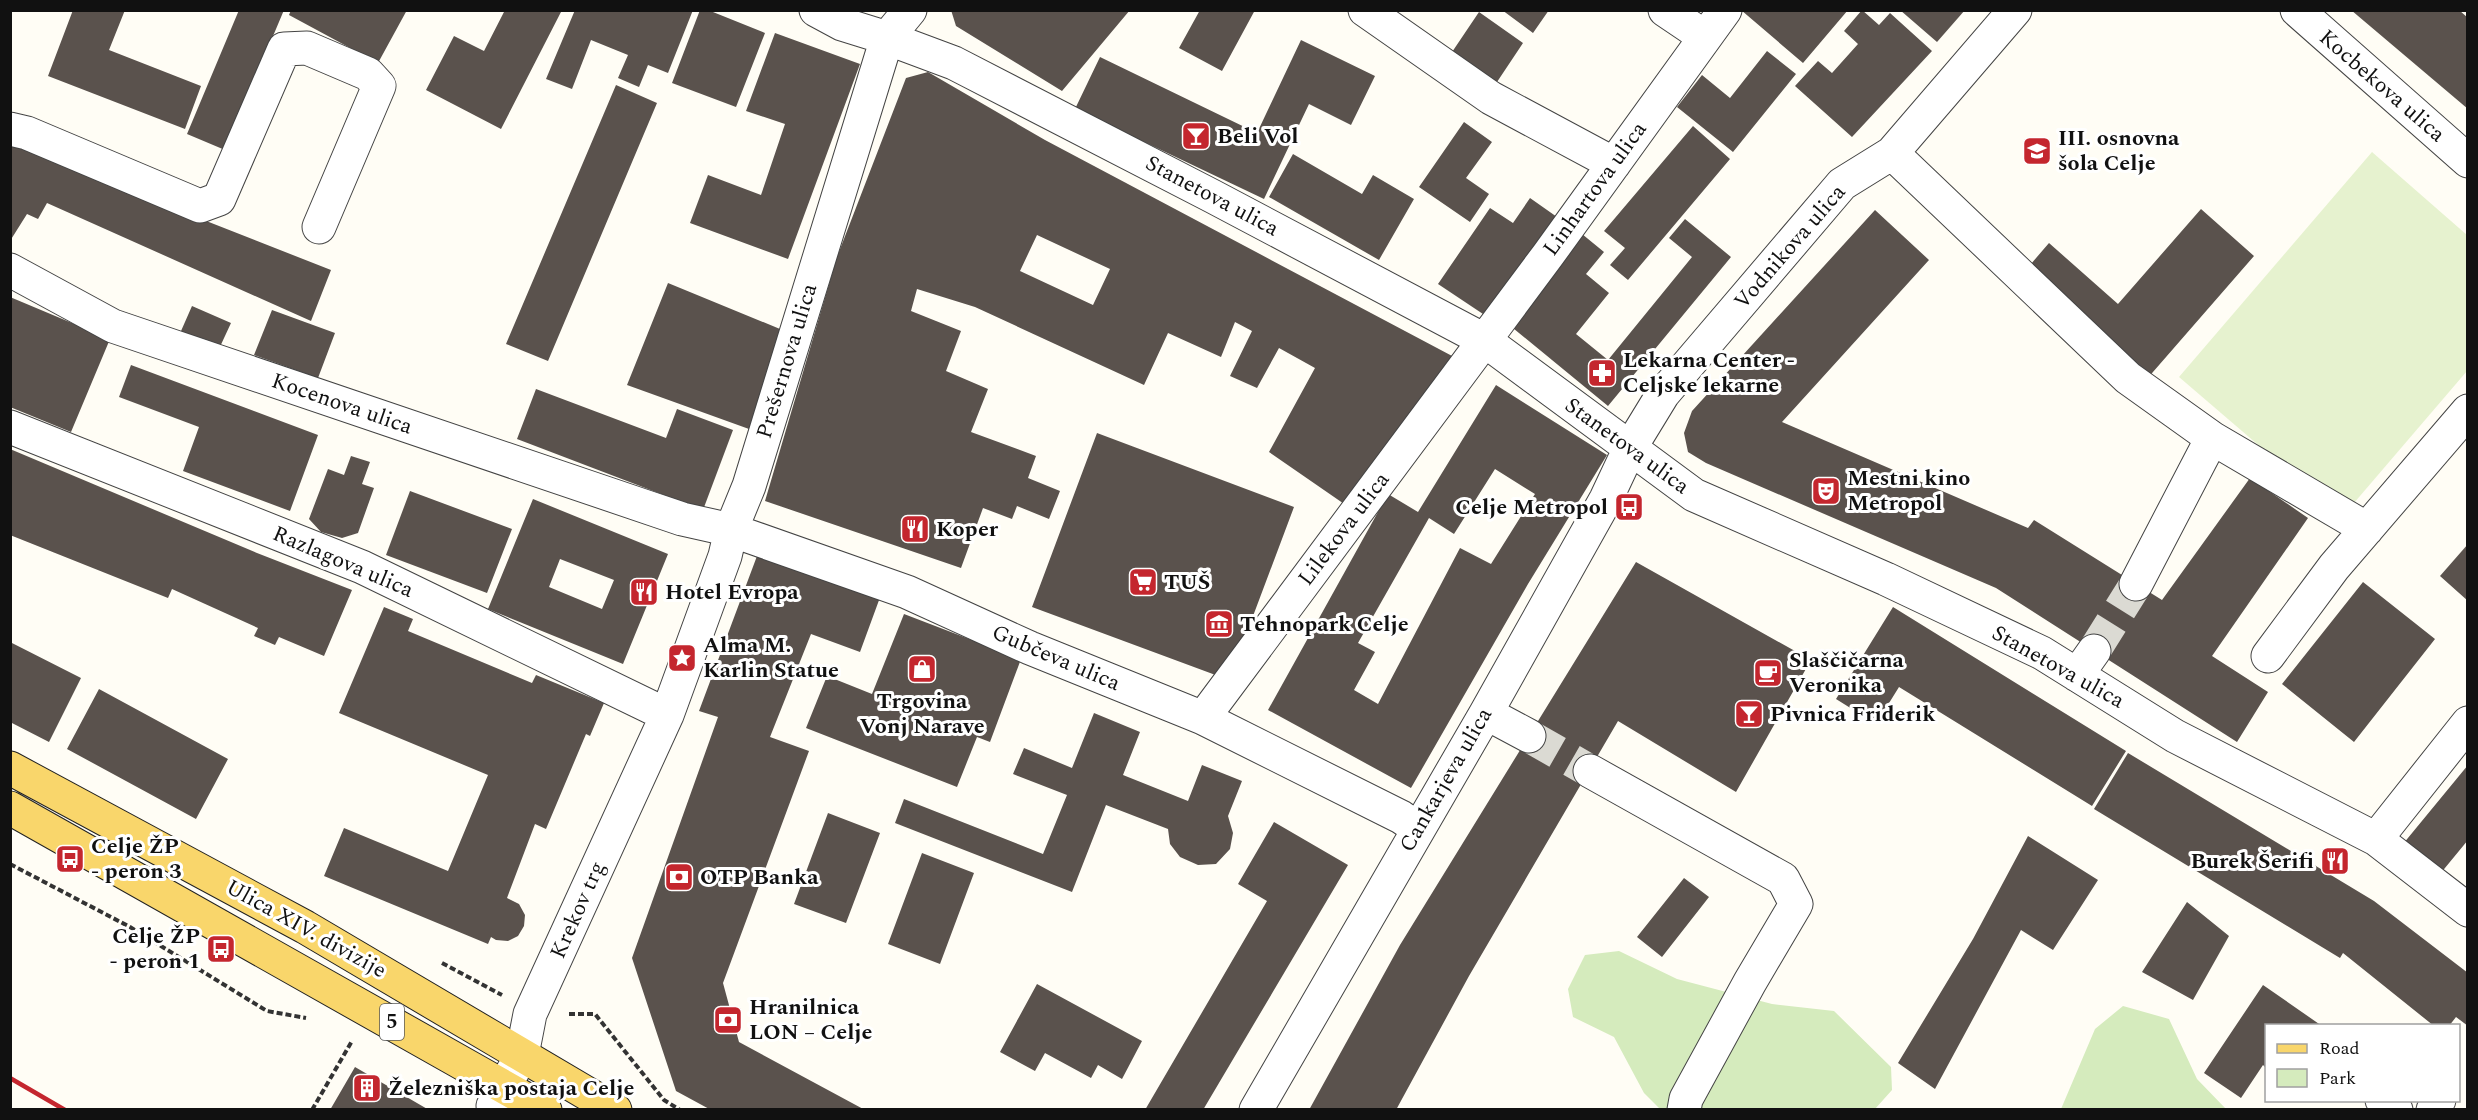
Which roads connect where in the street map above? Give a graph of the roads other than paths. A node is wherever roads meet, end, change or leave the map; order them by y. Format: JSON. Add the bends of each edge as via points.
{"nodes":[{"id":1,"x":816,"y":10,"type":"edge"},
{"id":2,"x":910,"y":10,"type":"edge"},
{"id":3,"x":1365,"y":10,"type":"edge"},
{"id":4,"x":1665,"y":10,"type":"edge"},
{"id":5,"x":1725,"y":10,"type":"edge"},
{"id":6,"x":2015,"y":10,"type":"edge"},
{"id":7,"x":2297,"y":10,"type":"edge"},
{"id":8,"x":1706,"y":37,"type":"junction"},
{"id":9,"x":887,"y":38,"type":"junction"},
{"id":10,"x":10,"y":129,"type":"edge"},
{"id":11,"x":1892,"y":153,"type":"junction"},
{"id":12,"x":2468,"y":161,"type":"edge"},
{"id":13,"x":1614,"y":164,"type":"junction"},
{"id":14,"x":319,"y":227,"type":"dead end"},
{"id":15,"x":10,"y":270,"type":"edge"},
{"id":16,"x":1484,"y":340,"type":"junction"},
{"id":17,"x":2468,"y":411,"type":"edge"},
{"id":18,"x":10,"y":427,"type":"edge"},
{"id":19,"x":2212,"y":438,"type":"junction"},
{"id":20,"x":1630,"y":448,"type":"junction"},
{"id":21,"x":682,"y":519,"type":"joint"},
{"id":22,"x":2367,"y":529,"type":"junction"},
{"id":23,"x":731,"y":530,"type":"junction"},
{"id":24,"x":2136,"y":584,"type":"tunnel mouth"},
{"id":25,"x":2268,"y":656,"type":"dead end"},
{"id":26,"x":1486,"y":712,"type":"junction"},
{"id":27,"x":667,"y":715,"type":"junction"},
{"id":28,"x":1203,"y":718,"type":"junction"},
{"id":29,"x":2468,"y":723,"type":"edge"},
{"id":30,"x":1529,"y":736,"type":"tunnel mouth"},
{"id":31,"x":10,"y":768,"type":"edge"},
{"id":32,"x":1590,"y":771,"type":"tunnel mouth"},
{"id":33,"x":10,"y":808,"type":"edge"},
{"id":34,"x":1417,"y":828,"type":"junction"},
{"id":35,"x":2376,"y":839,"type":"junction"},
{"id":36,"x":2468,"y":910,"type":"edge"},
{"id":37,"x":522,"y":1055,"type":"junction"},
{"id":38,"x":499,"y":1096,"type":"junction"},
{"id":39,"x":605,"y":1104,"type":"edge"},
{"id":40,"x":545,"y":1110,"type":"edge"},
{"id":41,"x":1256,"y":1110,"type":"edge"},
{"id":42,"x":1684,"y":1110,"type":"edge"}],
"edges":[{"from":1,"to":9,"type":"street","name":"Stanetova ulica","via":[[842,24]]},
{"from":2,"to":9,"type":"street","name":"Prešernova ulica"},
{"from":3,"to":13,"type":"street","via":[[1491,98]]},
{"from":4,"to":8,"type":"street"},
{"from":5,"to":8,"type":"street","name":"Linhartova ulica"},
{"from":6,"to":11,"type":"street","name":"Vodnikova ulica"},
{"from":7,"to":12,"type":"street","name":"Kocbekova ulica"},
{"from":8,"to":13,"type":"street","name":"Linhartova ulica"},
{"from":9,"to":16,"type":"street","name":"Stanetova ulica","via":[[964,69]]},
{"from":9,"to":23,"type":"street","name":"Prešernova ulica","via":[[749,486]]},
{"from":10,"to":14,"type":"street","via":[[200,206],[219,199],[284,49],[307,48],[368,74],[379,86]]},
{"from":11,"to":19,"type":"street","via":[[2128,378]]},
{"from":11,"to":20,"type":"street","name":"Vodnikova ulica","via":[[1842,184],[1663,394]]},
{"from":13,"to":16,"type":"street","name":"Linhartova ulica"},
{"from":15,"to":21,"type":"street","name":"Kocenova ulica","via":[[113,326]]},
{"from":16,"to":20,"type":"street","name":"Stanetova ulica"},
{"from":16,"to":28,"type":"street","name":"Lilekova ulica"},
{"from":17,"to":22,"type":"street"},
{"from":18,"to":27,"type":"street","name":"Razlagova ulica","via":[[362,567]]},
{"from":19,"to":22,"type":"street"},
{"from":19,"to":24,"type":"street"},
{"from":20,"to":26,"type":"street","name":"Cankarjeva ulica","via":[[1606,499]]},
{"from":20,"to":35,"type":"street","name":"Stanetova ulica","via":[[1694,495],[2042,653],[2086,663],[2175,736]]},
{"from":21,"to":23,"type":"street","name":"Gubčeva ulica"},
{"from":22,"to":25,"type":"street"},
{"from":23,"to":27,"type":"street","name":"Prešernova ulica"},
{"from":23,"to":28,"type":"street","name":"Gubčeva ulica","via":[[907,592],[1030,648]]},
{"from":26,"to":30,"type":"street"},
{"from":26,"to":34,"type":"street","name":"Cankarjeva ulica"},
{"from":27,"to":37,"type":"street","name":"Krekov trg","via":[[530,1014]]},
{"from":28,"to":34,"type":"street","name":"Gubčeva ulica"},
{"from":29,"to":35,"type":"street"},
{"from":31,"to":37,"type":"main road","name":"Ulica XIV. divizije","number":"5","via":[[305,927]]},
{"from":32,"to":42,"type":"street","via":[[1783,879],[1796,904],[1686,1099]]},
{"from":33,"to":38,"type":"main road","name":"Ulica XIV. divizije","number":"5"},
{"from":34,"to":41,"type":"street","name":"Cankarjeva ulica"},
{"from":35,"to":36,"type":"street","name":"Stanetova ulica"},
{"from":37,"to":38,"type":"street","name":"Krekov trg"},
{"from":37,"to":39,"type":"main road","name":"Ulica XIV. divizije","number":"5"},
{"from":38,"to":40,"type":"main road","name":"Ulica XIV. divizije","number":"5"}]}
